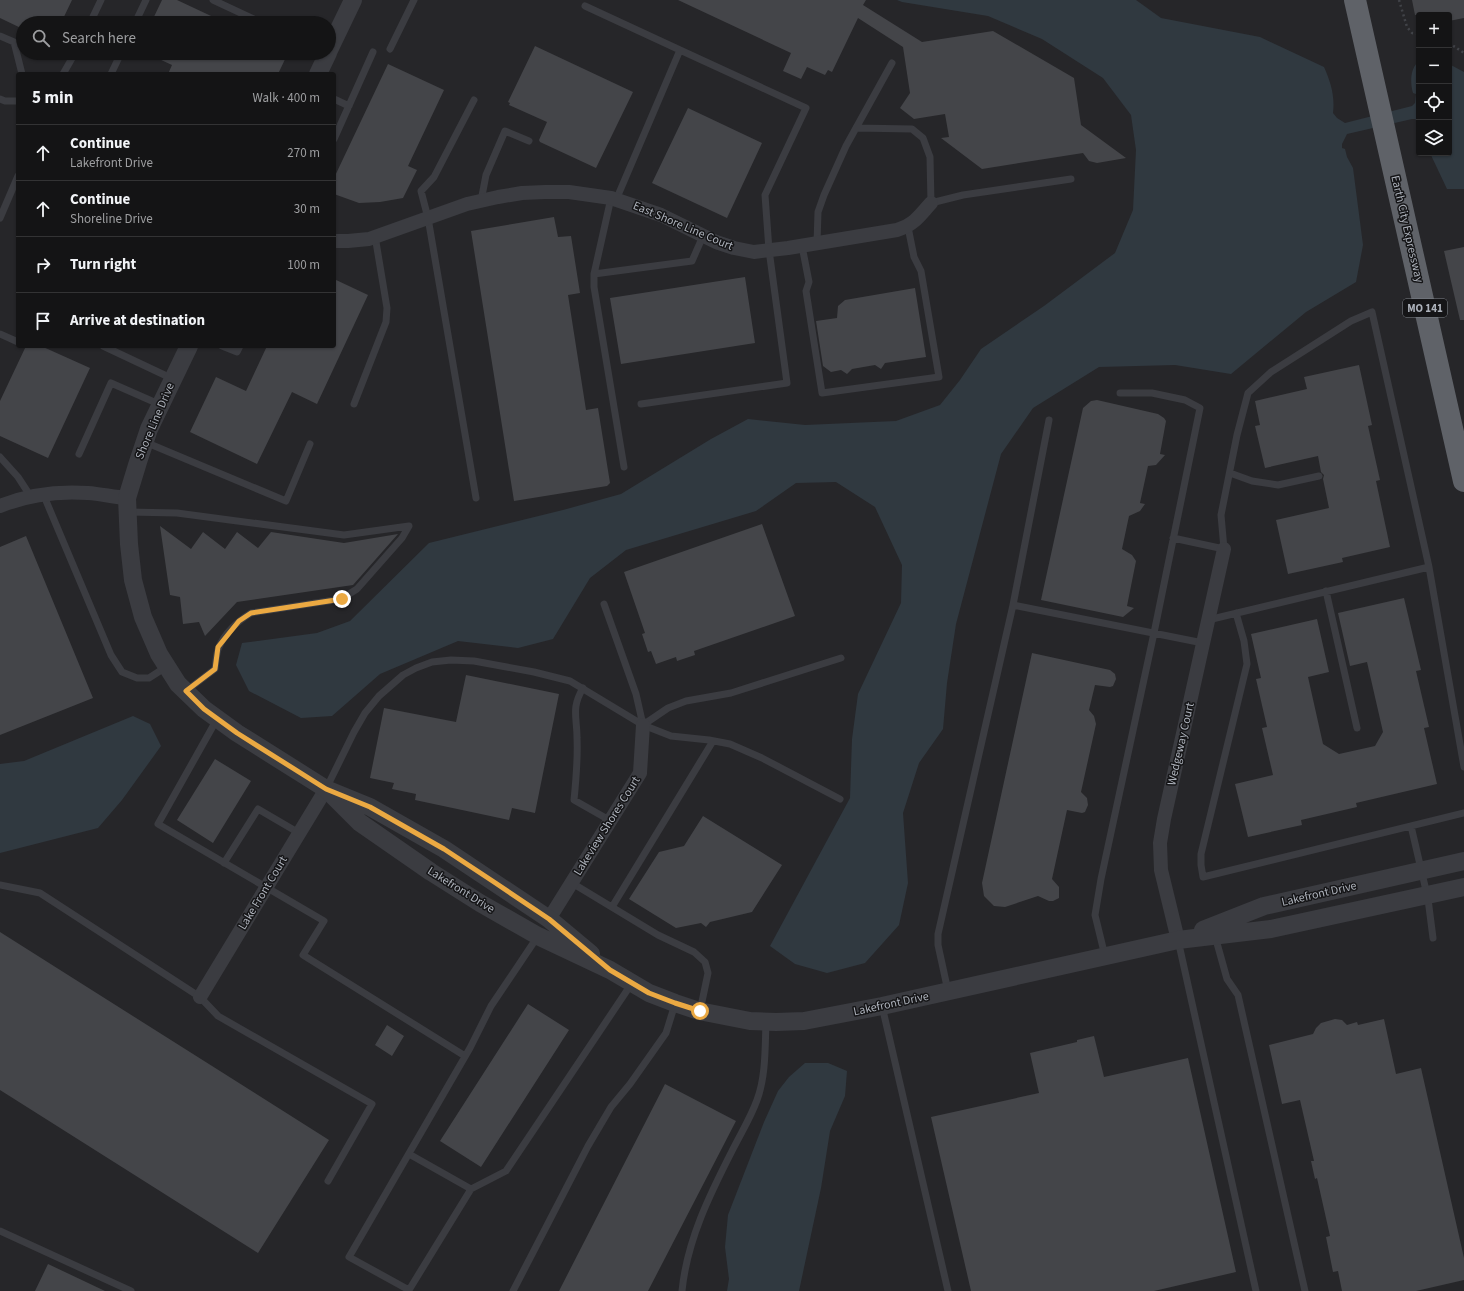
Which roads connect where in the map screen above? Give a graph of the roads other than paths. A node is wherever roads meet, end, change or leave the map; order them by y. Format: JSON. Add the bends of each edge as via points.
{"nodes":[{"id":1,"x":101,"y":0,"type":"edge"},
{"id":2,"x":146,"y":0,"type":"edge"},
{"id":3,"x":213,"y":0,"type":"edge"},
{"id":4,"x":353,"y":0,"type":"edge"},
{"id":5,"x":414,"y":0,"type":"edge"},
{"id":6,"x":1355,"y":0,"type":"edge"},
{"id":7,"x":585,"y":6,"type":"dead end"},
{"id":8,"x":93,"y":16,"type":"edge"},
{"id":9,"x":138,"y":16,"type":"edge"},
{"id":10,"x":247,"y":16,"type":"edge"},
{"id":11,"x":336,"y":35,"type":"edge"},
{"id":12,"x":0,"y":36,"type":"edge"},
{"id":13,"x":390,"y":49,"type":"dead end"},
{"id":14,"x":16,"y":50,"type":"edge"},
{"id":15,"x":680,"y":50,"type":"junction"},
{"id":16,"x":373,"y":52,"type":"dead end"},
{"id":17,"x":18,"y":60,"type":"edge"},
{"id":18,"x":72,"y":60,"type":"edge"},
{"id":19,"x":118,"y":60,"type":"edge"},
{"id":20,"x":324,"y":60,"type":"edge"},
{"id":21,"x":892,"y":63,"type":"dead end"},
{"id":22,"x":22,"y":72,"type":"edge"},
{"id":23,"x":65,"y":72,"type":"edge"},
{"id":24,"x":112,"y":72,"type":"edge"},
{"id":25,"x":319,"y":72,"type":"edge"},
{"id":26,"x":0,"y":99,"type":"edge"},
{"id":27,"x":336,"y":100,"type":"edge"},
{"id":28,"x":474,"y":100,"type":"dead end"},
{"id":29,"x":16,"y":102,"type":"edge"},
{"id":30,"x":349,"y":106,"type":"junction"},
{"id":31,"x":856,"y":128,"type":"junction"},
{"id":32,"x":336,"y":135,"type":"edge"},
{"id":33,"x":529,"y":141,"type":"dead end"},
{"id":34,"x":1071,"y":179,"type":"dead end"},
{"id":35,"x":16,"y":181,"type":"edge"},
{"id":36,"x":613,"y":199,"type":"junction"},
{"id":37,"x":481,"y":201,"type":"junction"},
{"id":38,"x":931,"y":203,"type":"junction"},
{"id":39,"x":0,"y":218,"type":"edge"},
{"id":40,"x":428,"y":218,"type":"junction"},
{"id":41,"x":908,"y":227,"type":"junction"},
{"id":42,"x":375,"y":236,"type":"junction"},
{"id":43,"x":703,"y":236,"type":"junction"},
{"id":44,"x":336,"y":240,"type":"edge"},
{"id":45,"x":817,"y":243,"type":"junction"},
{"id":46,"x":802,"y":246,"type":"junction"},
{"id":47,"x":769,"y":250,"type":"junction"},
{"id":48,"x":594,"y":274,"type":"junction"},
{"id":49,"x":0,"y":334,"type":"edge"},
{"id":50,"x":16,"y":341,"type":"edge"},
{"id":51,"x":107,"y":348,"type":"edge"},
{"id":52,"x":188,"y":348,"type":"edge"},
{"id":53,"x":227,"y":348,"type":"edge"},
{"id":54,"x":239,"y":348,"type":"edge"},
{"id":55,"x":173,"y":379,"type":"junction"},
{"id":56,"x":1120,"y":392,"type":"dead end"},
{"id":57,"x":354,"y":404,"type":"dead end"},
{"id":58,"x":642,"y":404,"type":"dead end"},
{"id":59,"x":161,"y":405,"type":"junction"},
{"id":60,"x":1049,"y":420,"type":"dead end"},
{"id":61,"x":145,"y":442,"type":"junction"},
{"id":62,"x":310,"y":444,"type":"dead end"},
{"id":63,"x":79,"y":454,"type":"dead end"},
{"id":64,"x":0,"y":457,"type":"edge"},
{"id":65,"x":624,"y":468,"type":"dead end"},
{"id":66,"x":1230,"y":473,"type":"junction"},
{"id":67,"x":1319,"y":476,"type":"dead end"},
{"id":68,"x":1464,"y":481,"type":"edge"},
{"id":69,"x":37,"y":496,"type":"junction"},
{"id":70,"x":476,"y":498,"type":"dead end"},
{"id":71,"x":128,"y":505,"type":"junction"},
{"id":72,"x":0,"y":506,"type":"edge"},
{"id":73,"x":1173,"y":538,"type":"junction"},
{"id":74,"x":1224,"y":549,"type":"junction"},
{"id":75,"x":1429,"y":566,"type":"junction"},
{"id":76,"x":1326,"y":591,"type":"junction"},
{"id":77,"x":604,"y":604,"type":"dead end"},
{"id":78,"x":1014,"y":605,"type":"junction"},
{"id":79,"x":1236,"y":613,"type":"junction"},
{"id":80,"x":1208,"y":620,"type":"junction"},
{"id":81,"x":1154,"y":633,"type":"junction"},
{"id":82,"x":1203,"y":643,"type":"junction"},
{"id":83,"x":841,"y":658,"type":"dead end"},
{"id":84,"x":166,"y":666,"type":"junction"},
{"id":85,"x":583,"y":688,"type":"junction"},
{"id":86,"x":186,"y":691,"type":"junction"},
{"id":87,"x":217,"y":719,"type":"junction"},
{"id":88,"x":642,"y":725,"type":"junction"},
{"id":89,"x":1357,"y":728,"type":"dead end"},
{"id":90,"x":714,"y":741,"type":"junction"},
{"id":91,"x":1464,"y":768,"type":"edge"},
{"id":92,"x":326,"y":789,"type":"junction"},
{"id":93,"x":840,"y":799,"type":"dead end"},
{"id":94,"x":1464,"y":813,"type":"edge"},
{"id":95,"x":611,"y":821,"type":"junction"},
{"id":96,"x":1411,"y":826,"type":"junction"},
{"id":97,"x":299,"y":833,"type":"junction"},
{"id":98,"x":1464,"y":861,"type":"edge"},
{"id":99,"x":224,"y":863,"type":"junction"},
{"id":100,"x":1421,"y":871,"type":"junction"},
{"id":101,"x":572,"y":883,"type":"junction"},
{"id":102,"x":0,"y":885,"type":"edge"},
{"id":103,"x":1464,"y":886,"type":"edge"},
{"id":104,"x":266,"y":888,"type":"junction"},
{"id":105,"x":1426,"y":895,"type":"junction"},
{"id":106,"x":612,"y":907,"type":"junction"},
{"id":107,"x":549,"y":919,"type":"junction"},
{"id":108,"x":1215,"y":935,"type":"junction"},
{"id":109,"x":538,"y":936,"type":"junction"},
{"id":110,"x":1433,"y":938,"type":"dead end"},
{"id":111,"x":1178,"y":940,"type":"junction"},
{"id":112,"x":1105,"y":956,"type":"junction"},
{"id":113,"x":610,"y":970,"type":"junction"},
{"id":114,"x":632,"y":983,"type":"junction"},
{"id":115,"x":948,"y":992,"type":"junction"},
{"id":116,"x":200,"y":997,"type":"junction"},
{"id":117,"x":675,"y":1003,"type":"junction"},
{"id":118,"x":882,"y":1006,"type":"junction"},
{"id":119,"x":700,"y":1011,"type":"junction"},
{"id":120,"x":766,"y":1022,"type":"junction"},
{"id":121,"x":465,"y":1056,"type":"junction"},
{"id":122,"x":409,"y":1154,"type":"junction"},
{"id":123,"x":328,"y":1181,"type":"dead end"},
{"id":124,"x":471,"y":1189,"type":"junction"},
{"id":125,"x":0,"y":1231,"type":"edge"},
{"id":126,"x":130,"y":1291,"type":"edge"},
{"id":127,"x":513,"y":1291,"type":"edge"},
{"id":128,"x":682,"y":1291,"type":"edge"},
{"id":129,"x":948,"y":1291,"type":"edge"},
{"id":130,"x":1256,"y":1291,"type":"edge"},
{"id":131,"x":1306,"y":1291,"type":"edge"}],
"edges":[{"from":1,"to":8,"type":"lane"},
{"from":2,"to":9,"type":"lane"},
{"from":3,"to":10,"type":"lane"},
{"from":4,"to":11,"type":"street"},
{"from":5,"to":13,"type":"lane"},
{"from":6,"to":68,"type":"highway","name":"Earth City Expressway","number":"MO 141"},
{"from":7,"to":15,"type":"lane"},
{"from":12,"to":14,"type":"lane","via":[[14,42]]},
{"from":15,"to":36,"type":"lane"},
{"from":15,"to":47,"type":"lane","via":[[806,108],[765,195]]},
{"from":16,"to":30,"type":"lane"},
{"from":17,"to":22,"type":"lane"},
{"from":18,"to":23,"type":"lane"},
{"from":19,"to":24,"type":"lane"},
{"from":20,"to":25,"type":"street"},
{"from":21,"to":31,"type":"lane"},
{"from":26,"to":29,"type":"lane"},
{"from":27,"to":30,"type":"lane"},
{"from":28,"to":40,"type":"lane","via":[[434,177],[421,191]]},
{"from":30,"to":32,"type":"lane"},
{"from":31,"to":38,"type":"lane","via":[[912,129],[923,138],[930,157]]},
{"from":31,"to":45,"type":"lane","via":[[818,212]]},
{"from":33,"to":37,"type":"lane","via":[[505,131],[486,175]]},
{"from":34,"to":38,"type":"lane"},
{"from":35,"to":39,"type":"lane"},
{"from":36,"to":37,"type":"street","name":"East Shore Line Court","via":[[569,192],[545,192],[522,193]]},
{"from":36,"to":43,"type":"street","name":"East Shore Line Court","via":[[661,215]]},
{"from":36,"to":48,"type":"lane"},
{"from":37,"to":40,"type":"street","name":"East Shore Line Court"},
{"from":38,"to":41,"type":"street"},
{"from":40,"to":42,"type":"street","name":"East Shore Line Court"},
{"from":40,"to":70,"type":"lane"},
{"from":41,"to":45,"type":"street","name":"East Shore Line Court"},
{"from":41,"to":46,"type":"lane","via":[[914,257],[921,271],[939,377],[822,392],[806,291],[808,282]]},
{"from":42,"to":44,"type":"street","name":"East Shore Line Court","via":[[369,239]]},
{"from":42,"to":57,"type":"lane","via":[[387,308],[386,322]]},
{"from":43,"to":47,"type":"street","name":"East Shore Line Court","via":[[734,248],[754,252]]},
{"from":43,"to":48,"type":"lane","via":[[692,261]]},
{"from":45,"to":46,"type":"street","name":"East Shore Line Court"},
{"from":46,"to":47,"type":"street","name":"East Shore Line Court"},
{"from":47,"to":58,"type":"lane","via":[[787,383]]},
{"from":48,"to":65,"type":"lane"},
{"from":49,"to":50,"type":"lane"},
{"from":51,"to":55,"type":"lane"},
{"from":52,"to":55,"type":"street","name":"Shore Line Drive"},
{"from":53,"to":54,"type":"lane","via":[[237,352]]},
{"from":55,"to":59,"type":"street","name":"Shore Line Drive"},
{"from":56,"to":73,"type":"lane","via":[[1152,392],[1184,400],[1200,408]]},
{"from":59,"to":61,"type":"street","name":"Shore Line Drive"},
{"from":59,"to":63,"type":"lane","via":[[111,383]]},
{"from":60,"to":78,"type":"lane"},
{"from":61,"to":62,"type":"lane","via":[[286,501]]},
{"from":61,"to":71,"type":"street","name":"Shore Line Drive"},
{"from":64,"to":69,"type":"lane"},
{"from":66,"to":67,"type":"lane","via":[[1252,481],[1278,485]]},
{"from":66,"to":74,"type":"lane","via":[[1221,515]]},
{"from":66,"to":75,"type":"lane","via":[[1248,393],[1271,372],[1350,321],[1372,312]]},
{"from":69,"to":71,"type":"street","via":[[87,493]]},
{"from":69,"to":72,"type":"street"},
{"from":69,"to":84,"type":"lane","via":[[111,655],[122,672],[137,678],[149,678]]},
{"from":71,"to":84,"type":"street","name":"Shore Line Drive","via":[[133,580],[143,617],[158,654]]},
{"from":71,"to":86,"type":"lane","via":[[344,535],[409,526],[402,538],[357,589],[342,599],[251,613],[239,621],[218,647],[215,669]]},
{"from":73,"to":74,"type":"lane"},
{"from":73,"to":81,"type":"lane"},
{"from":74,"to":80,"type":"street","name":"Wedgeway Court"},
{"from":75,"to":76,"type":"lane"},
{"from":75,"to":91,"type":"lane"},
{"from":76,"to":79,"type":"lane"},
{"from":76,"to":89,"type":"lane"},
{"from":77,"to":88,"type":"lane","via":[[636,694]]},
{"from":78,"to":81,"type":"lane"},
{"from":78,"to":115,"type":"lane","via":[[938,934]]},
{"from":79,"to":80,"type":"lane"},
{"from":79,"to":96,"type":"lane","via":[[1247,664],[1202,854],[1203,877]]},
{"from":80,"to":82,"type":"street","name":"Wedgeway Court"},
{"from":81,"to":82,"type":"lane"},
{"from":81,"to":112,"type":"lane","via":[[1095,914]]},
{"from":82,"to":111,"type":"street","name":"Wedgeway Court","via":[[1160,843],[1161,870]]},
{"from":83,"to":88,"type":"lane","via":[[731,693],[686,701],[668,708]]},
{"from":84,"to":86,"type":"street","name":"Lakefront Drive"},
{"from":85,"to":88,"type":"lane"},
{"from":85,"to":92,"type":"lane","via":[[570,681],[534,672],[474,661],[432,662],[416,668],[378,696],[365,713]]},
{"from":85,"to":95,"type":"lane","via":[[577,697],[575,717],[577,737],[574,800]]},
{"from":86,"to":87,"type":"street","name":"Lakefront Drive"},
{"from":87,"to":92,"type":"street","name":"Lakefront Drive"},
{"from":87,"to":99,"type":"lane","via":[[158,824]]},
{"from":88,"to":90,"type":"lane","via":[[671,736]]},
{"from":88,"to":95,"type":"street","name":"Lakeview Shores Court","via":[[640,773]]},
{"from":90,"to":93,"type":"lane","via":[[730,744],[753,754]]},
{"from":90,"to":106,"type":"lane"},
{"from":92,"to":97,"type":"street","name":"Lake Front Court"},
{"from":92,"to":107,"type":"street","name":"Lakefront Drive","via":[[370,807],[444,849]]},
{"from":92,"to":109,"type":"street","name":"Lakefront Drive","via":[[360,822],[379,836],[480,903]]},
{"from":94,"to":96,"type":"lane"},
{"from":95,"to":101,"type":"street","name":"Lakeview Shores Court"},
{"from":96,"to":100,"type":"lane"},
{"from":97,"to":99,"type":"lane","via":[[258,809]]},
{"from":97,"to":104,"type":"street","name":"Lake Front Court"},
{"from":98,"to":100,"type":"street","name":"Lakefront Drive"},
{"from":99,"to":104,"type":"lane"},
{"from":100,"to":105,"type":"lane"},
{"from":100,"to":111,"type":"street","name":"Lakefront Drive","via":[[1264,906]]},
{"from":101,"to":106,"type":"lane"},
{"from":101,"to":107,"type":"street","name":"Lakeview Shores Court"},
{"from":102,"to":116,"type":"lane","via":[[40,893]]},
{"from":103,"to":105,"type":"street","name":"Lakefront Drive"},
{"from":104,"to":116,"type":"street","name":"Lake Front Court"},
{"from":104,"to":121,"type":"lane","via":[[324,921],[303,955]]},
{"from":105,"to":108,"type":"street","name":"Lakefront Drive","via":[[1270,929]]},
{"from":105,"to":110,"type":"lane"},
{"from":106,"to":119,"type":"lane","via":[[658,935],[694,952],[705,962],[708,973]]},
{"from":107,"to":113,"type":"street","name":"Lakefront Drive"},
{"from":108,"to":111,"type":"street","name":"Lakefront Drive"},
{"from":108,"to":131,"type":"lane","via":[[1227,979],[1238,995]]},
{"from":109,"to":113,"type":"street","name":"Lakefront Drive"},
{"from":109,"to":121,"type":"lane","via":[[491,1006]]},
{"from":111,"to":112,"type":"street","name":"Lakefront Drive"},
{"from":111,"to":130,"type":"lane"},
{"from":112,"to":115,"type":"street","name":"Lakefront Drive"},
{"from":113,"to":114,"type":"street","name":"Lakefront Drive"},
{"from":114,"to":117,"type":"street","name":"Lakefront Drive"},
{"from":114,"to":124,"type":"lane","via":[[506,1171]]},
{"from":115,"to":118,"type":"street","name":"Lakefront Drive"},
{"from":116,"to":123,"type":"lane","via":[[218,1016],[372,1104]]},
{"from":117,"to":119,"type":"street","name":"Lakefront Drive"},
{"from":117,"to":127,"type":"lane","via":[[666,1033],[611,1107]]},
{"from":118,"to":120,"type":"street","name":"Lakefront Drive","via":[[804,1021]]},
{"from":118,"to":129,"type":"lane"},
{"from":119,"to":120,"type":"street","name":"Lakefront Drive"},
{"from":120,"to":128,"type":"lane","via":[[765,1050],[757,1100],[698,1224],[684,1273]]},
{"from":121,"to":122,"type":"lane"},
{"from":122,"to":124,"type":"lane"},
{"from":122,"to":124,"type":"lane","via":[[349,1257],[409,1290]]},
{"from":125,"to":126,"type":"lane"}]}
